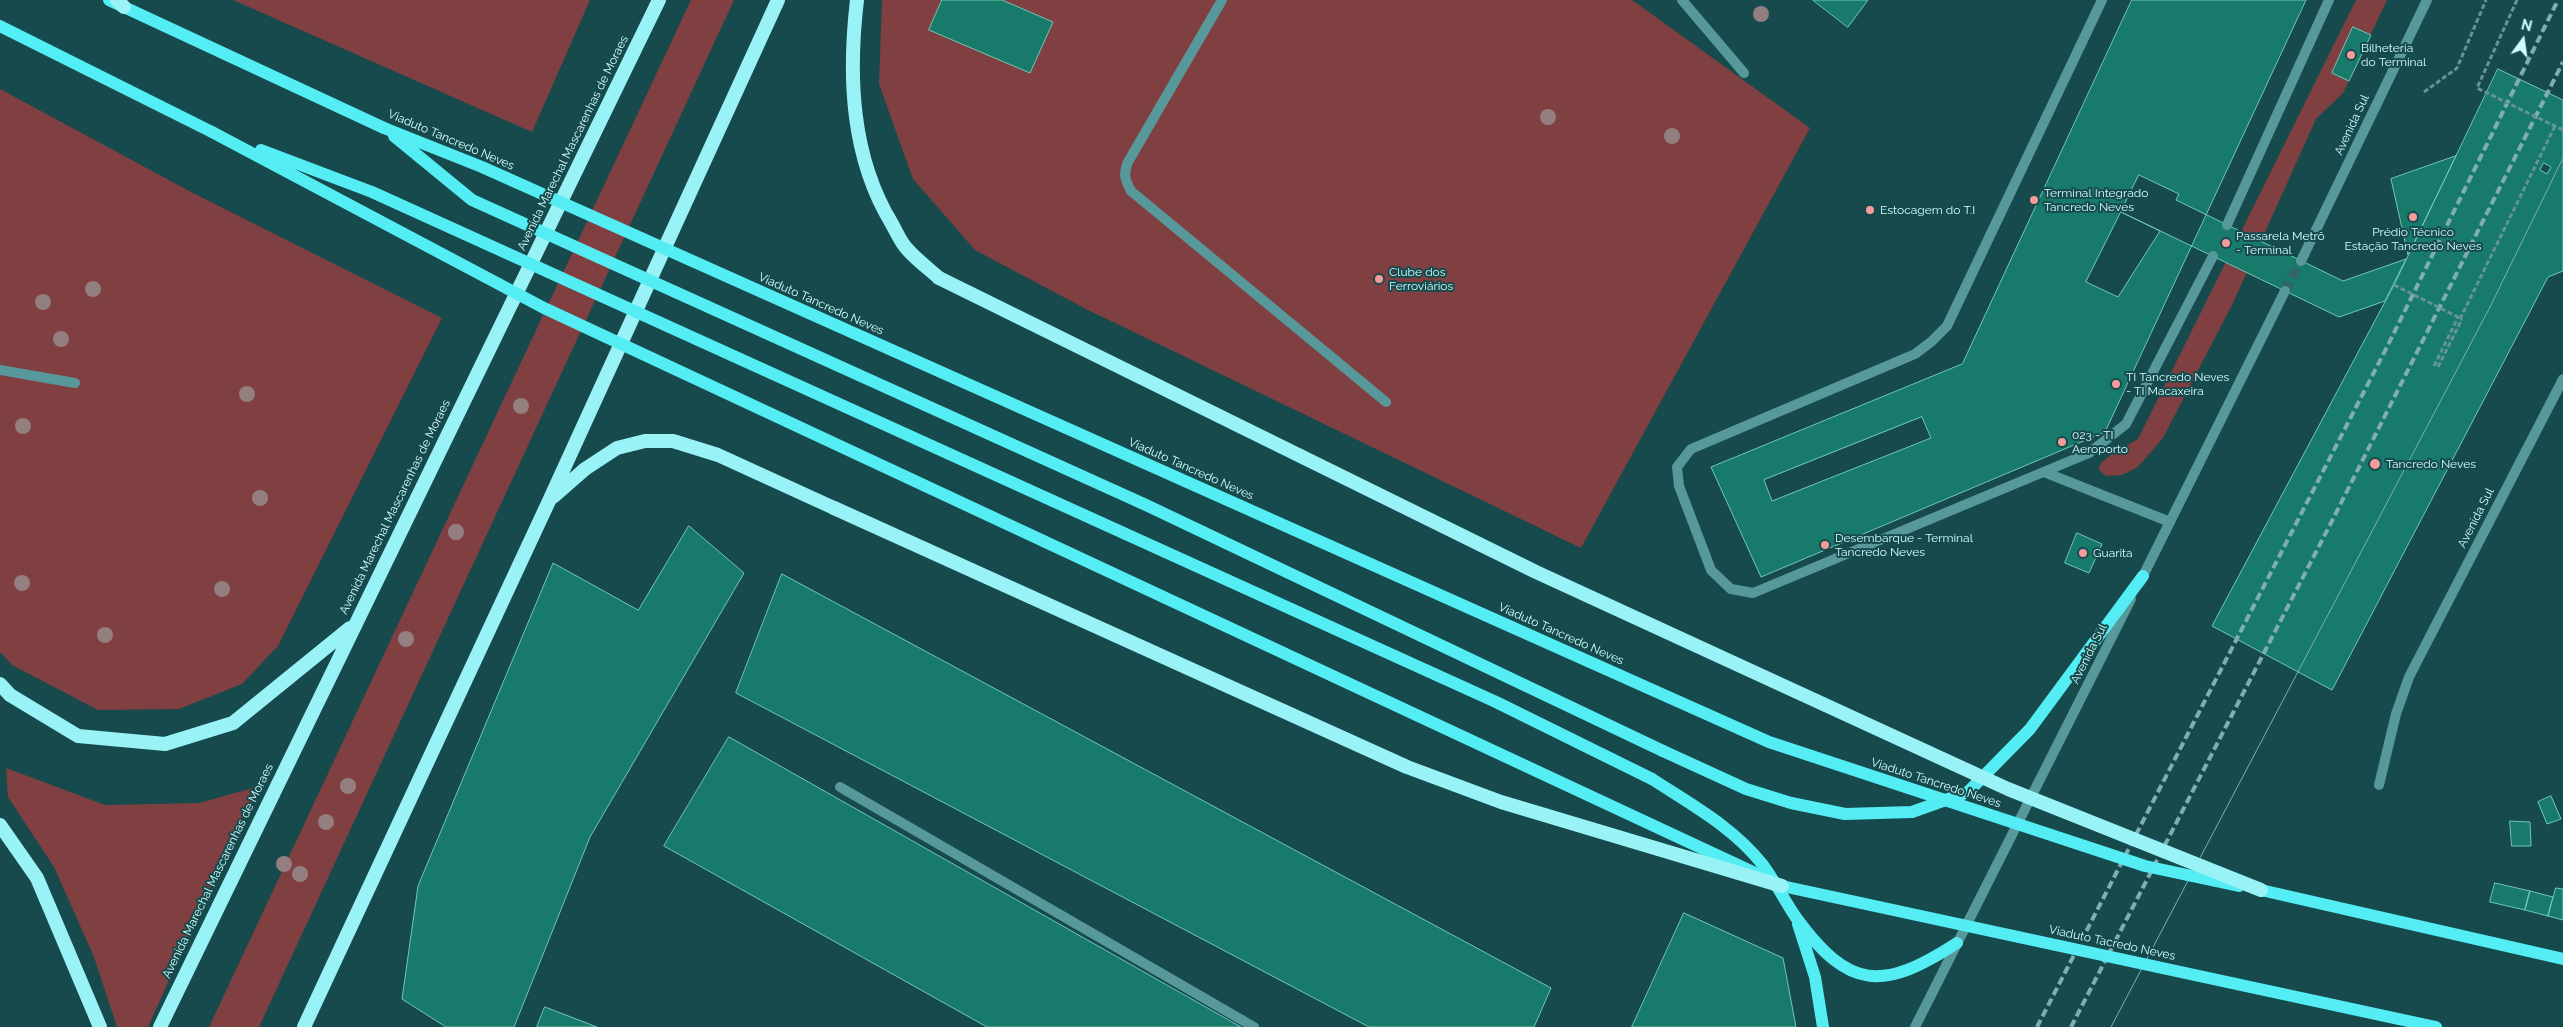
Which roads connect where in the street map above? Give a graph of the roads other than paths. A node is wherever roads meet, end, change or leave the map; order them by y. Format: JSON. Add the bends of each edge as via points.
{"nodes":[{"id":1,"x":109,"y":0,"type":"edge"},
{"id":2,"x":659,"y":0,"type":"edge"},
{"id":3,"x":778,"y":0,"type":"edge"},
{"id":4,"x":857,"y":0,"type":"edge"},
{"id":5,"x":1222,"y":0,"type":"edge"},
{"id":6,"x":1682,"y":0,"type":"edge"},
{"id":7,"x":2102,"y":0,"type":"edge"},
{"id":8,"x":2329,"y":0,"type":"edge"},
{"id":9,"x":2428,"y":0,"type":"edge"},
{"id":10,"x":125,"y":6,"type":"edge"},
{"id":11,"x":0,"y":26,"type":"edge"},
{"id":12,"x":1744,"y":73,"type":"dead end"},
{"id":13,"x":384,"y":128,"type":"junction"},
{"id":14,"x":212,"y":132,"type":"junction"},
{"id":15,"x":2227,"y":225,"type":"dead end"},
{"id":16,"x":2213,"y":256,"type":"dead end"},
{"id":17,"x":2301,"y":261,"type":"tunnel mouth"},
{"id":18,"x":2285,"y":292,"type":"tunnel mouth"},
{"id":19,"x":0,"y":370,"type":"edge"},
{"id":20,"x":2563,"y":378,"type":"edge"},
{"id":21,"x":75,"y":383,"type":"dead end"},
{"id":22,"x":1386,"y":402,"type":"dead end"},
{"id":23,"x":2044,"y":472,"type":"junction"},
{"id":24,"x":549,"y":501,"type":"junction"},
{"id":25,"x":2170,"y":522,"type":"junction"},
{"id":26,"x":2143,"y":576,"type":"junction"},
{"id":27,"x":354,"y":624,"type":"junction"},
{"id":28,"x":0,"y":684,"type":"edge"},
{"id":29,"x":2379,"y":785,"type":"dead end"},
{"id":30,"x":840,"y":787,"type":"dead end"},
{"id":31,"x":0,"y":825,"type":"edge"},
{"id":32,"x":1782,"y":886,"type":"junction"},
{"id":33,"x":2261,"y":890,"type":"junction"},
{"id":34,"x":1796,"y":916,"type":"junction"},
{"id":35,"x":1957,"y":943,"type":"junction"},
{"id":36,"x":2563,"y":959,"type":"edge"},
{"id":37,"x":100,"y":1027,"type":"edge"},
{"id":38,"x":160,"y":1027,"type":"edge"},
{"id":39,"x":304,"y":1027,"type":"edge"},
{"id":40,"x":1254,"y":1027,"type":"edge"},
{"id":41,"x":1823,"y":1027,"type":"edge"},
{"id":42,"x":1915,"y":1027,"type":"edge"},
{"id":43,"x":2436,"y":1027,"type":"edge"}],
"edges":[{"from":1,"to":10,"type":"main road","name":"Viaduto Tancredo Neves"},
{"from":2,"to":27,"type":"highway","name":"Avenida Marechal Mascarenhas de Moraes"},
{"from":3,"to":24,"type":"highway"},
{"from":4,"to":33,"type":"highway","bridge":true,"via":[[852,42],[855,119],[866,171],[882,209],[907,249],[939,278],[1536,572],[2008,790]]},
{"from":5,"to":22,"type":"street","via":[[1128,162],[1125,181],[1131,191]]},
{"from":6,"to":12,"type":"street"},
{"from":7,"to":23,"type":"street","via":[[1947,326],[1915,354],[1691,449],[1677,467],[1679,486],[1711,570],[1731,589],[1753,593]]},
{"from":8,"to":15,"type":"street"},
{"from":9,"to":17,"type":"street","name":"Avenida Sul"},
{"from":10,"to":13,"type":"main road","name":"Viaduto Tancredo Neves"},
{"from":11,"to":14,"type":"main road"},
{"from":13,"to":26,"type":"main road","bridge":true,"via":[[472,200],[1146,505],[1746,789],[1791,803],[1844,814],[1912,812],[1968,792],[2030,729]]},
{"from":13,"to":33,"type":"main road","name":"Viaduto Tancredo Neves","bridge":true,"via":[[482,167],[1769,742],[2145,866]]},
{"from":14,"to":32,"type":"main road","bridge":true,"via":[[544,308]]},
{"from":14,"to":34,"type":"main road","bridge":true,"via":[[372,192],[1496,702],[1652,779],[1727,828],[1763,865]]},
{"from":16,"to":23,"type":"street","via":[[2126,424],[2089,453]]},
{"from":18,"to":25,"type":"street","name":"Avenida Sul"},
{"from":19,"to":21,"type":"street"},
{"from":20,"to":29,"type":"street","name":"Avenida Sul","via":[[2409,677],[2396,714]]},
{"from":23,"to":25,"type":"street"},
{"from":24,"to":32,"type":"highway","bridge":true,"via":[[585,469],[617,448],[645,441],[673,441],[718,455],[1407,767],[1501,802]]},
{"from":24,"to":39,"type":"highway"},
{"from":25,"to":26,"type":"street","name":"Avenida Sul"},
{"from":26,"to":35,"type":"street","name":"Avenida Sul"},
{"from":27,"to":28,"type":"highway","via":[[233,723],[165,744],[78,736],[10,695]]},
{"from":27,"to":38,"type":"highway","name":"Avenida Marechal Mascarenhas de Moraes"},
{"from":30,"to":40,"type":"street"},
{"from":31,"to":37,"type":"highway","via":[[36,878]]},
{"from":32,"to":43,"type":"main road","name":"Viaduto Tacredo Neves","bridge":true},
{"from":33,"to":36,"type":"main road"},
{"from":34,"to":35,"type":"main road","via":[[1826,953],[1846,969],[1864,975],[1903,973],[1928,962]]},
{"from":34,"to":41,"type":"main road","via":[[1815,977]]},
{"from":35,"to":42,"type":"street","name":"Avenida Sul"}]}
